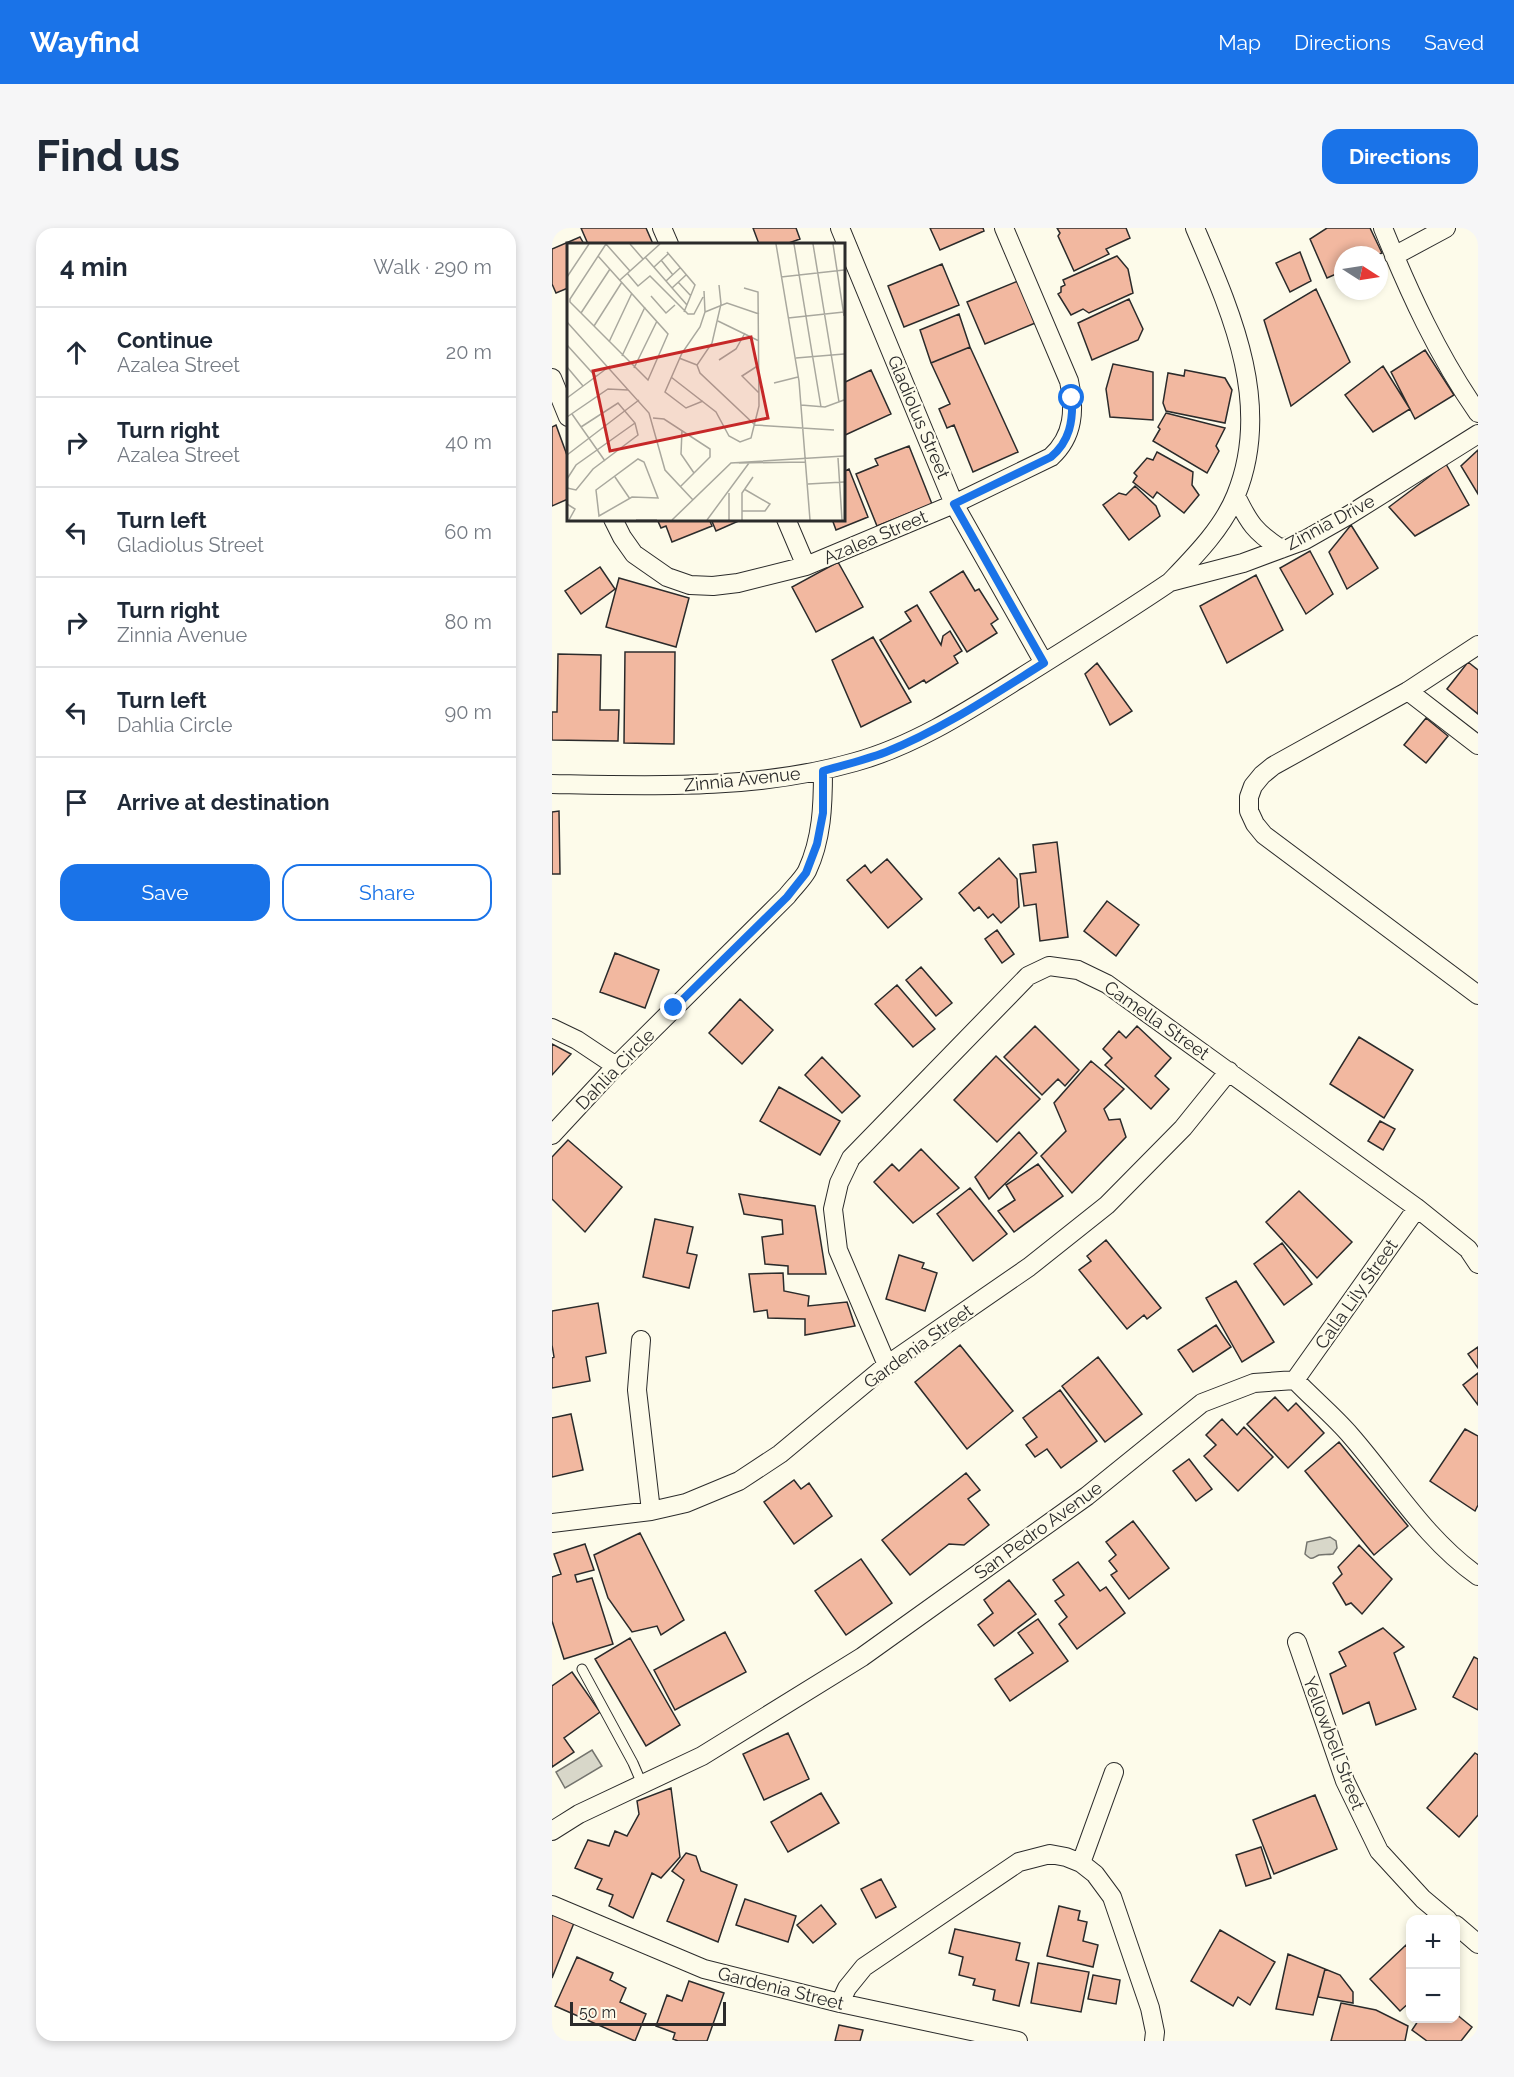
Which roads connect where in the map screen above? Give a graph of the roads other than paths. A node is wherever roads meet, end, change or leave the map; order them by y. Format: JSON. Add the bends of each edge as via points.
{"nodes":[{"id":1,"x":662,"y":228,"type":"edge"},
{"id":2,"x":840,"y":228,"type":"edge"},
{"id":3,"x":1004,"y":228,"type":"edge"},
{"id":4,"x":1195,"y":228,"type":"edge"},
{"id":5,"x":1383,"y":228,"type":"edge"},
{"id":6,"x":1446,"y":228,"type":"edge"},
{"id":7,"x":669,"y":243,"type":"edge"},
{"id":8,"x":1394,"y":255,"type":"junction"},
{"id":9,"x":552,"y":378,"type":"edge"},
{"id":10,"x":1478,"y":413,"type":"edge"},
{"id":11,"x":567,"y":415,"type":"edge"},
{"id":12,"x":1478,"y":434,"type":"edge"},
{"id":13,"x":1236,"y":496,"type":"junction"},
{"id":14,"x":954,"y":504,"type":"junction"},
{"id":15,"x":614,"y":520,"type":"edge"},
{"id":16,"x":786,"y":520,"type":"edge"},
{"id":17,"x":1281,"y":549,"type":"junction"},
{"id":18,"x":806,"y":566,"type":"junction"},
{"id":19,"x":1170,"y":582,"type":"junction"},
{"id":20,"x":1478,"y":645,"type":"edge"},
{"id":21,"x":1044,"y":663,"type":"junction"},
{"id":22,"x":1408,"y":691,"type":"junction"},
{"id":23,"x":1478,"y":745,"type":"edge"},
{"id":24,"x":823,"y":771,"type":"junction"},
{"id":25,"x":552,"y":784,"type":"edge"},
{"id":26,"x":1478,"y":995,"type":"edge"},
{"id":27,"x":552,"y":1028,"type":"edge"},
{"id":28,"x":616,"y":1066,"type":"junction"},
{"id":29,"x":1229,"y":1071,"type":"junction"},
{"id":30,"x":552,"y":1135,"type":"edge"},
{"id":31,"x":1417,"y":1208,"type":"junction"},
{"id":32,"x":1478,"y":1264,"type":"edge"},
{"id":33,"x":641,"y":1340,"type":"dead end"},
{"id":34,"x":887,"y":1365,"type":"junction"},
{"id":35,"x":1295,"y":1380,"type":"junction"},
{"id":36,"x":651,"y":1512,"type":"junction"},
{"id":37,"x":552,"y":1523,"type":"edge"},
{"id":38,"x":1478,"y":1576,"type":"edge"},
{"id":39,"x":1297,"y":1642,"type":"dead end"},
{"id":40,"x":582,"y":1669,"type":"dead end"},
{"id":41,"x":1114,"y":1772,"type":"dead end"},
{"id":42,"x":642,"y":1784,"type":"junction"},
{"id":43,"x":552,"y":1831,"type":"edge"},
{"id":44,"x":1081,"y":1863,"type":"junction"},
{"id":45,"x":552,"y":1905,"type":"edge"},
{"id":46,"x":1442,"y":1915,"type":"edge"},
{"id":47,"x":1460,"y":1929,"type":"edge"},
{"id":48,"x":1478,"y":1944,"type":"edge"},
{"id":49,"x":840,"y":2003,"type":"junction"},
{"id":50,"x":1018,"y":2041,"type":"edge"},
{"id":51,"x":1154,"y":2041,"type":"edge"}],
"edges":[{"from":1,"to":7,"type":"street"},
{"from":2,"to":14,"type":"street","name":"Gladiolus Street"},
{"from":3,"to":14,"type":"street","name":"Azalea Street","via":[[1069,381],[1073,417],[1069,434],[1051,457]]},
{"from":4,"to":13,"type":"street","via":[[1242,347],[1249,392],[1250,436]]},
{"from":5,"to":8,"type":"street"},
{"from":6,"to":8,"type":"street"},
{"from":8,"to":10,"type":"street","via":[[1440,353]]},
{"from":9,"to":11,"type":"street"},
{"from":12,"to":17,"type":"street","name":"Zinnia Drive","via":[[1349,515]]},
{"from":13,"to":17,"type":"street","via":[[1256,531]]},
{"from":13,"to":19,"type":"street","via":[[1196,556]]},
{"from":14,"to":18,"type":"street","name":"Azalea Street"},
{"from":14,"to":21,"type":"street","name":"Gladiolus Street"},
{"from":15,"to":18,"type":"street","name":"Azalea Street","via":[[634,554],[667,577],[690,585],[738,583]]},
{"from":16,"to":18,"type":"street"},
{"from":17,"to":19,"type":"street","name":"Zinnia Drive"},
{"from":19,"to":21,"type":"street","name":"Zinnia Avenue"},
{"from":20,"to":22,"type":"street"},
{"from":21,"to":24,"type":"street","name":"Zinnia Avenue","via":[[915,738],[886,752]]},
{"from":22,"to":23,"type":"street"},
{"from":22,"to":26,"type":"street","via":[[1273,766],[1253,786],[1249,811],[1264,836]]},
{"from":24,"to":25,"type":"street","name":"Zinnia Avenue","via":[[711,785]]},
{"from":24,"to":28,"type":"street","name":"Dahlia Circle","via":[[823,813],[806,873],[787,897]]},
{"from":27,"to":28,"type":"street"},
{"from":28,"to":30,"type":"street","name":"Dahlia Circle"},
{"from":29,"to":31,"type":"street","name":"Camella Street"},
{"from":29,"to":34,"type":"street","name":"Gardenia Street","via":[[1183,1128],[1107,1205],[1029,1267]]},
{"from":29,"to":34,"type":"street","name":"Camella Street","via":[[1107,984],[1078,970],[1049,966],[1028,976],[851,1158],[839,1183],[833,1209],[838,1250]]},
{"from":31,"to":32,"type":"street","name":"Camella Street","via":[[1468,1249]]},
{"from":31,"to":35,"type":"street","name":"Calla Lily Street"},
{"from":33,"to":36,"type":"street","via":[[637,1390]]},
{"from":34,"to":36,"type":"street","name":"Gardenia Street","via":[[780,1454],[740,1481],[686,1503]]},
{"from":35,"to":38,"type":"street","via":[[1350,1434],[1432,1536]]},
{"from":35,"to":42,"type":"street","name":"San Pedro Avenue","via":[[1254,1383],[1202,1404],[1087,1496],[862,1657],[702,1756]]},
{"from":36,"to":37,"type":"street","name":"Gardenia Street"},
{"from":39,"to":46,"type":"street","name":"Yellowbell Street","via":[[1345,1781],[1378,1851]]},
{"from":40,"to":42,"type":"lane"},
{"from":41,"to":44,"type":"street"},
{"from":42,"to":43,"type":"street","name":"San Pedro Avenue"},
{"from":44,"to":49,"type":"street","via":[[1050,1854],[1019,1862],[864,1967]]},
{"from":44,"to":51,"type":"street","via":[[1104,1884],[1118,1909],[1150,2008]]},
{"from":45,"to":49,"type":"street","name":"Gardenia Street","via":[[704,1969]]},
{"from":47,"to":48,"type":"street"},
{"from":49,"to":50,"type":"street","name":"Gardenia Street"}]}
